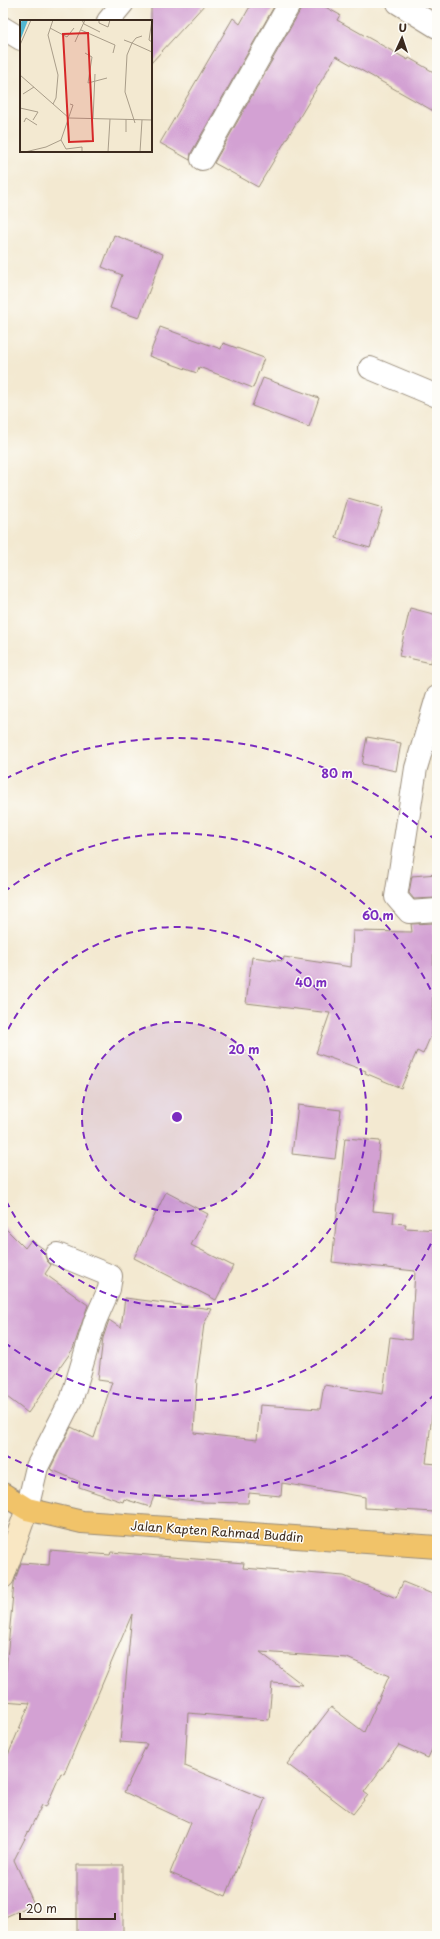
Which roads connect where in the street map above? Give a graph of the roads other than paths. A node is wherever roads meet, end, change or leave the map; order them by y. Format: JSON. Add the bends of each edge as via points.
{"nodes":[{"id":1,"x":123,"y":3,"type":"edge"},
{"id":2,"x":290,"y":3,"type":"edge"},
{"id":3,"x":398,"y":3,"type":"edge"},
{"id":4,"x":109,"y":20,"type":"edge"},
{"id":5,"x":437,"y":27,"type":"edge"},
{"id":6,"x":202,"y":159,"type":"dead end"},
{"id":7,"x":370,"y":368,"type":"dead end"},
{"id":8,"x":437,"y":396,"type":"edge"},
{"id":9,"x":437,"y":697,"type":"edge"},
{"id":10,"x":437,"y":910,"type":"edge"},
{"id":11,"x":57,"y":1254,"type":"dead end"},
{"id":12,"x":3,"y":1494,"type":"edge"},
{"id":13,"x":27,"y":1508,"type":"junction"},
{"id":14,"x":437,"y":1547,"type":"edge"},
{"id":15,"x":3,"y":1577,"type":"edge"}],
"edges":[{"from":1,"to":4,"type":"street"},
{"from":2,"to":6,"type":"street"},
{"from":3,"to":5,"type":"street"},
{"from":7,"to":8,"type":"street"},
{"from":9,"to":10,"type":"street","via":[[416,768],[396,897],[409,912]]},
{"from":11,"to":13,"type":"street","via":[[112,1276],[95,1321],[72,1398],[37,1467]]},
{"from":12,"to":13,"type":"main road","name":"Jalan Kapten Rahmad Buddin"},
{"from":13,"to":14,"type":"main road","name":"Jalan Kapten Rahmad Buddin","via":[[82,1522]]},
{"from":13,"to":15,"type":"street"}]}
